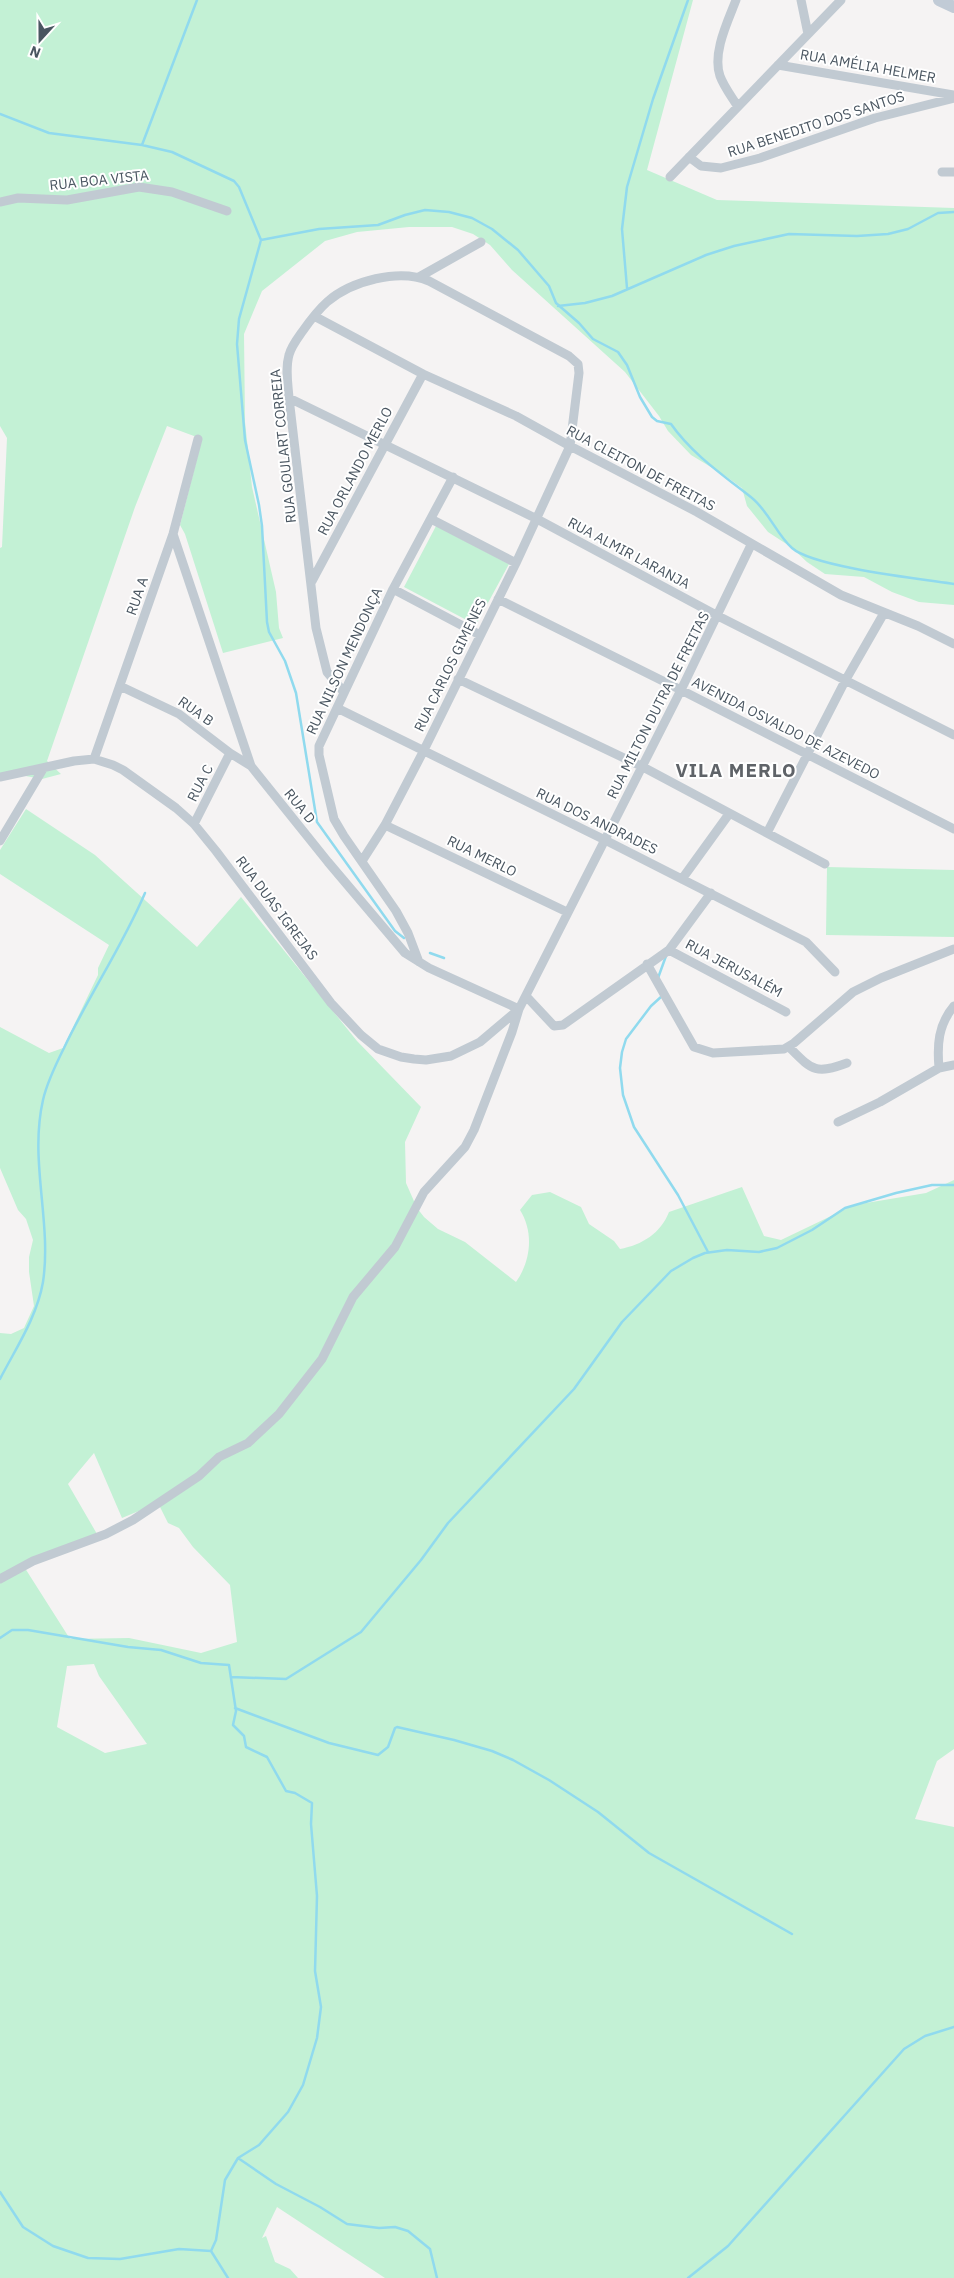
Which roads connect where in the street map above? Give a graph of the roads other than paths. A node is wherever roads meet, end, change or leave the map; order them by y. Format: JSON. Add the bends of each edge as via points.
{"nodes":[{"id":1,"x":736,"y":0,"type":"edge"},
{"id":2,"x":801,"y":0,"type":"edge"},
{"id":3,"x":841,"y":0,"type":"edge"},
{"id":4,"x":939,"y":0,"type":"edge"},
{"id":5,"x":954,"y":7,"type":"edge"},
{"id":6,"x":808,"y":34,"type":"junction"},
{"id":7,"x":778,"y":65,"type":"junction"},
{"id":8,"x":954,"y":96,"type":"edge"},
{"id":9,"x":738,"y":107,"type":"junction"},
{"id":10,"x":689,"y":157,"type":"junction"},
{"id":11,"x":942,"y":172,"type":"dead end"},
{"id":12,"x":954,"y":172,"type":"edge"},
{"id":13,"x":670,"y":177,"type":"dead end"},
{"id":14,"x":0,"y":202,"type":"edge"},
{"id":15,"x":227,"y":211,"type":"dead end"},
{"id":16,"x":481,"y":242,"type":"dead end"},
{"id":17,"x":419,"y":277,"type":"junction"},
{"id":18,"x":314,"y":316,"type":"junction"},
{"id":19,"x":578,"y":364,"type":"joint"},
{"id":20,"x":423,"y":374,"type":"junction"},
{"id":21,"x":289,"y":398,"type":"junction"},
{"id":22,"x":198,"y":439,"type":"dead end"},
{"id":23,"x":385,"y":446,"type":"junction"},
{"id":24,"x":570,"y":446,"type":"junction"},
{"id":25,"x":453,"y":477,"type":"junction"},
{"id":26,"x":537,"y":519,"type":"junction"},
{"id":27,"x":431,"y":520,"type":"junction"},
{"id":28,"x":173,"y":534,"type":"junction"},
{"id":29,"x":751,"y":545,"type":"junction"},
{"id":30,"x":516,"y":563,"type":"junction"},
{"id":31,"x":312,"y":581,"type":"junction"},
{"id":32,"x":393,"y":589,"type":"junction"},
{"id":33,"x":498,"y":600,"type":"junction"},
{"id":34,"x":884,"y":613,"type":"junction"},
{"id":35,"x":718,"y":616,"type":"junction"},
{"id":36,"x":480,"y":635,"type":"junction"},
{"id":37,"x":954,"y":644,"type":"edge"},
{"id":38,"x":458,"y":679,"type":"junction"},
{"id":39,"x":845,"y":681,"type":"junction"},
{"id":40,"x":120,"y":686,"type":"junction"},
{"id":41,"x":682,"y":690,"type":"junction"},
{"id":42,"x":343,"y":692,"type":"junction"},
{"id":43,"x":337,"y":708,"type":"junction"},
{"id":44,"x":954,"y":735,"type":"edge"},
{"id":45,"x":423,"y":752,"type":"junction"},
{"id":46,"x":230,"y":753,"type":"junction"},
{"id":47,"x":809,"y":755,"type":"junction"},
{"id":48,"x":94,"y":759,"type":"junction"},
{"id":49,"x":251,"y":766,"type":"junction"},
{"id":50,"x":643,"y":767,"type":"junction"},
{"id":51,"x":43,"y":769,"type":"junction"},
{"id":52,"x":0,"y":777,"type":"edge"},
{"id":53,"x":729,"y":814,"type":"junction"},
{"id":54,"x":194,"y":824,"type":"junction"},
{"id":55,"x":385,"y":825,"type":"junction"},
{"id":56,"x":954,"y":829,"type":"edge"},
{"id":57,"x":767,"y":833,"type":"junction"},
{"id":58,"x":605,"y":840,"type":"junction"},
{"id":59,"x":0,"y":841,"type":"edge"},
{"id":60,"x":362,"y":861,"type":"junction"},
{"id":61,"x":825,"y":864,"type":"dead end"},
{"id":62,"x":682,"y":878,"type":"junction"},
{"id":63,"x":711,"y":893,"type":"junction"},
{"id":64,"x":567,"y":912,"type":"junction"},
{"id":65,"x":954,"y":949,"type":"edge"},
{"id":66,"x":668,"y":950,"type":"junction"},
{"id":67,"x":419,"y":962,"type":"junction"},
{"id":68,"x":647,"y":964,"type":"junction"},
{"id":69,"x":835,"y":972,"type":"dead end"},
{"id":70,"x":526,"y":996,"type":"junction"},
{"id":71,"x":954,"y":1006,"type":"edge"},
{"id":72,"x":519,"y":1009,"type":"junction"},
{"id":73,"x":786,"y":1012,"type":"dead end"},
{"id":74,"x":789,"y":1047,"type":"junction"},
{"id":75,"x":847,"y":1063,"type":"dead end"},
{"id":76,"x":954,"y":1065,"type":"edge"},
{"id":77,"x":939,"y":1068,"type":"junction"},
{"id":78,"x":838,"y":1122,"type":"dead end"},
{"id":79,"x":0,"y":1579,"type":"edge"}],
"edges":[{"from":1,"to":9,"type":"street","via":[[718,64],[720,77]]},
{"from":2,"to":6,"type":"street"},
{"from":3,"to":6,"type":"street"},
{"from":4,"to":5,"type":"street"},
{"from":6,"to":7,"type":"street"},
{"from":7,"to":8,"type":"street","name":"RUA AMÉLIA HELMER"},
{"from":7,"to":9,"type":"street"},
{"from":8,"to":10,"type":"street","name":"RUA BENEDITO DOS SANTOS","via":[[721,168],[701,166]]},
{"from":9,"to":10,"type":"street"},
{"from":10,"to":13,"type":"street"},
{"from":11,"to":12,"type":"street"},
{"from":14,"to":15,"type":"street","name":"RUA BOA VISTA","via":[[18,198],[67,200],[148,188],[188,196]]},
{"from":16,"to":17,"type":"street"},
{"from":17,"to":18,"type":"street","name":"RUA GOULART CORREIA","via":[[405,275],[365,283],[336,296]]},
{"from":17,"to":19,"type":"street","name":"RUA GOULART CORREIA","via":[[569,356]]},
{"from":18,"to":20,"type":"street","name":"RUA CLEITON DE FREITAS"},
{"from":18,"to":21,"type":"street","name":"RUA GOULART CORREIA","via":[[289,354]]},
{"from":19,"to":24,"type":"street","name":"RUA CARLOS GIMENES","via":[[580,373]]},
{"from":20,"to":23,"type":"street","name":"RUA ORLANDO MERLO"},
{"from":20,"to":24,"type":"street","name":"RUA CLEITON DE FREITAS","via":[[502,408]]},
{"from":21,"to":23,"type":"street","name":"RUA ALMIR LARANJA"},
{"from":21,"to":31,"type":"street","name":"RUA GOULART CORREIA"},
{"from":22,"to":28,"type":"street","name":"RUA A"},
{"from":23,"to":25,"type":"street","name":"RUA ALMIR LARANJA"},
{"from":23,"to":31,"type":"street","name":"RUA ORLANDO MERLO"},
{"from":24,"to":26,"type":"street","name":"RUA CARLOS GIMENES"},
{"from":24,"to":29,"type":"street","name":"RUA CLEITON DE FREITAS","via":[[697,512]]},
{"from":25,"to":26,"type":"street","name":"RUA ALMIR LARANJA"},
{"from":25,"to":27,"type":"street","name":"RUA NILSON MENDONÇA"},
{"from":26,"to":30,"type":"street","name":"RUA CARLOS GIMENES"},
{"from":26,"to":35,"type":"street","name":"RUA ALMIR LARANJA"},
{"from":27,"to":30,"type":"street"},
{"from":27,"to":32,"type":"street","name":"RUA NILSON MENDONÇA"},
{"from":28,"to":40,"type":"street","name":"RUA A"},
{"from":28,"to":49,"type":"street","name":"RUA D"},
{"from":29,"to":34,"type":"street","name":"RUA CLEITON DE FREITAS","via":[[840,595]]},
{"from":29,"to":35,"type":"street","name":"RUA MILTON DUTRA DE FREITAS"},
{"from":30,"to":33,"type":"street","name":"RUA CARLOS GIMENES"},
{"from":31,"to":42,"type":"street","name":"RUA GOULART CORREIA","via":[[316,628],[326,668]]},
{"from":32,"to":36,"type":"street"},
{"from":32,"to":42,"type":"street","name":"RUA NILSON MENDONÇA"},
{"from":33,"to":36,"type":"street","name":"RUA CARLOS GIMENES"},
{"from":33,"to":41,"type":"street","name":"AVENIDA OSVALDO DE AZEVEDO"},
{"from":34,"to":37,"type":"street","name":"RUA CLEITON DE FREITAS"},
{"from":34,"to":39,"type":"street"},
{"from":35,"to":39,"type":"street","name":"RUA ALMIR LARANJA"},
{"from":35,"to":41,"type":"street","name":"RUA MILTON DUTRA DE FREITAS"},
{"from":36,"to":38,"type":"street","name":"RUA CARLOS GIMENES"},
{"from":38,"to":45,"type":"street","name":"RUA CARLOS GIMENES"},
{"from":38,"to":50,"type":"street"},
{"from":39,"to":44,"type":"street","name":"RUA ALMIR LARANJA"},
{"from":39,"to":47,"type":"street"},
{"from":40,"to":46,"type":"street","name":"RUA B","via":[[179,714]]},
{"from":40,"to":48,"type":"street","name":"RUA A"},
{"from":41,"to":47,"type":"street","name":"AVENIDA OSVALDO DE AZEVEDO"},
{"from":41,"to":50,"type":"street","name":"RUA MILTON DUTRA DE FREITAS"},
{"from":42,"to":43,"type":"street","name":"RUA NILSON MENDONÇA"},
{"from":43,"to":45,"type":"street","name":"RUA DOS ANDRADES"},
{"from":43,"to":60,"type":"street","name":"RUA NILSON MENDONÇA","via":[[322,738],[319,755],[334,819]]},
{"from":45,"to":55,"type":"street","name":"RUA CARLOS GIMENES"},
{"from":45,"to":58,"type":"street","name":"RUA DOS ANDRADES"},
{"from":46,"to":49,"type":"street","name":"RUA B"},
{"from":46,"to":54,"type":"street","name":"RUA C"},
{"from":47,"to":56,"type":"street","name":"AVENIDA OSVALDO DE AZEVEDO"},
{"from":47,"to":57,"type":"street"},
{"from":48,"to":51,"type":"street","name":"RUA DUAS IGREJAS"},
{"from":48,"to":54,"type":"street","name":"RUA DUAS IGREJAS","via":[[123,770]]},
{"from":49,"to":67,"type":"street","name":"RUA D","via":[[405,953]]},
{"from":50,"to":53,"type":"street"},
{"from":50,"to":58,"type":"street","name":"RUA MILTON DUTRA DE FREITAS"},
{"from":51,"to":52,"type":"street","name":"RUA DUAS IGREJAS"},
{"from":51,"to":59,"type":"street"},
{"from":53,"to":57,"type":"street"},
{"from":53,"to":62,"type":"street"},
{"from":54,"to":72,"type":"street","name":"RUA DUAS IGREJAS","via":[[330,1003],[378,1049],[414,1059],[451,1056],[480,1042]]},
{"from":55,"to":60,"type":"street","name":"RUA CARLOS GIMENES"},
{"from":55,"to":64,"type":"street","name":"RUA MERLO"},
{"from":57,"to":61,"type":"street"},
{"from":58,"to":62,"type":"street","name":"RUA DOS ANDRADES"},
{"from":58,"to":64,"type":"street","name":"RUA MILTON DUTRA DE FREITAS"},
{"from":60,"to":67,"type":"street","via":[[396,911]]},
{"from":62,"to":63,"type":"street","name":"RUA DOS ANDRADES"},
{"from":63,"to":66,"type":"street"},
{"from":63,"to":69,"type":"street","name":"RUA DOS ANDRADES","via":[[806,942]]},
{"from":64,"to":70,"type":"street","name":"RUA MILTON DUTRA DE FREITAS"},
{"from":65,"to":74,"type":"street","via":[[853,992]]},
{"from":66,"to":68,"type":"street"},
{"from":66,"to":73,"type":"street","name":"RUA JERUSALÉM"},
{"from":67,"to":72,"type":"street","name":"RUA D"},
{"from":68,"to":70,"type":"street","via":[[561,1026],[554,1026]]},
{"from":68,"to":74,"type":"street","via":[[690,1042],[700,1050],[713,1053],[769,1052]]},
{"from":70,"to":72,"type":"street","name":"RUA MILTON DUTRA DE FREITAS"},
{"from":71,"to":77,"type":"street","via":[[939,1036]]},
{"from":72,"to":79,"type":"street","via":[[488,1095],[464,1147],[424,1192],[395,1247],[353,1297],[322,1359],[280,1414],[248,1442],[219,1457],[199,1476],[133,1520],[106,1534],[33,1561]]},
{"from":74,"to":75,"type":"street","via":[[816,1069],[827,1070]]},
{"from":76,"to":77,"type":"street"},
{"from":77,"to":78,"type":"street"}]}
